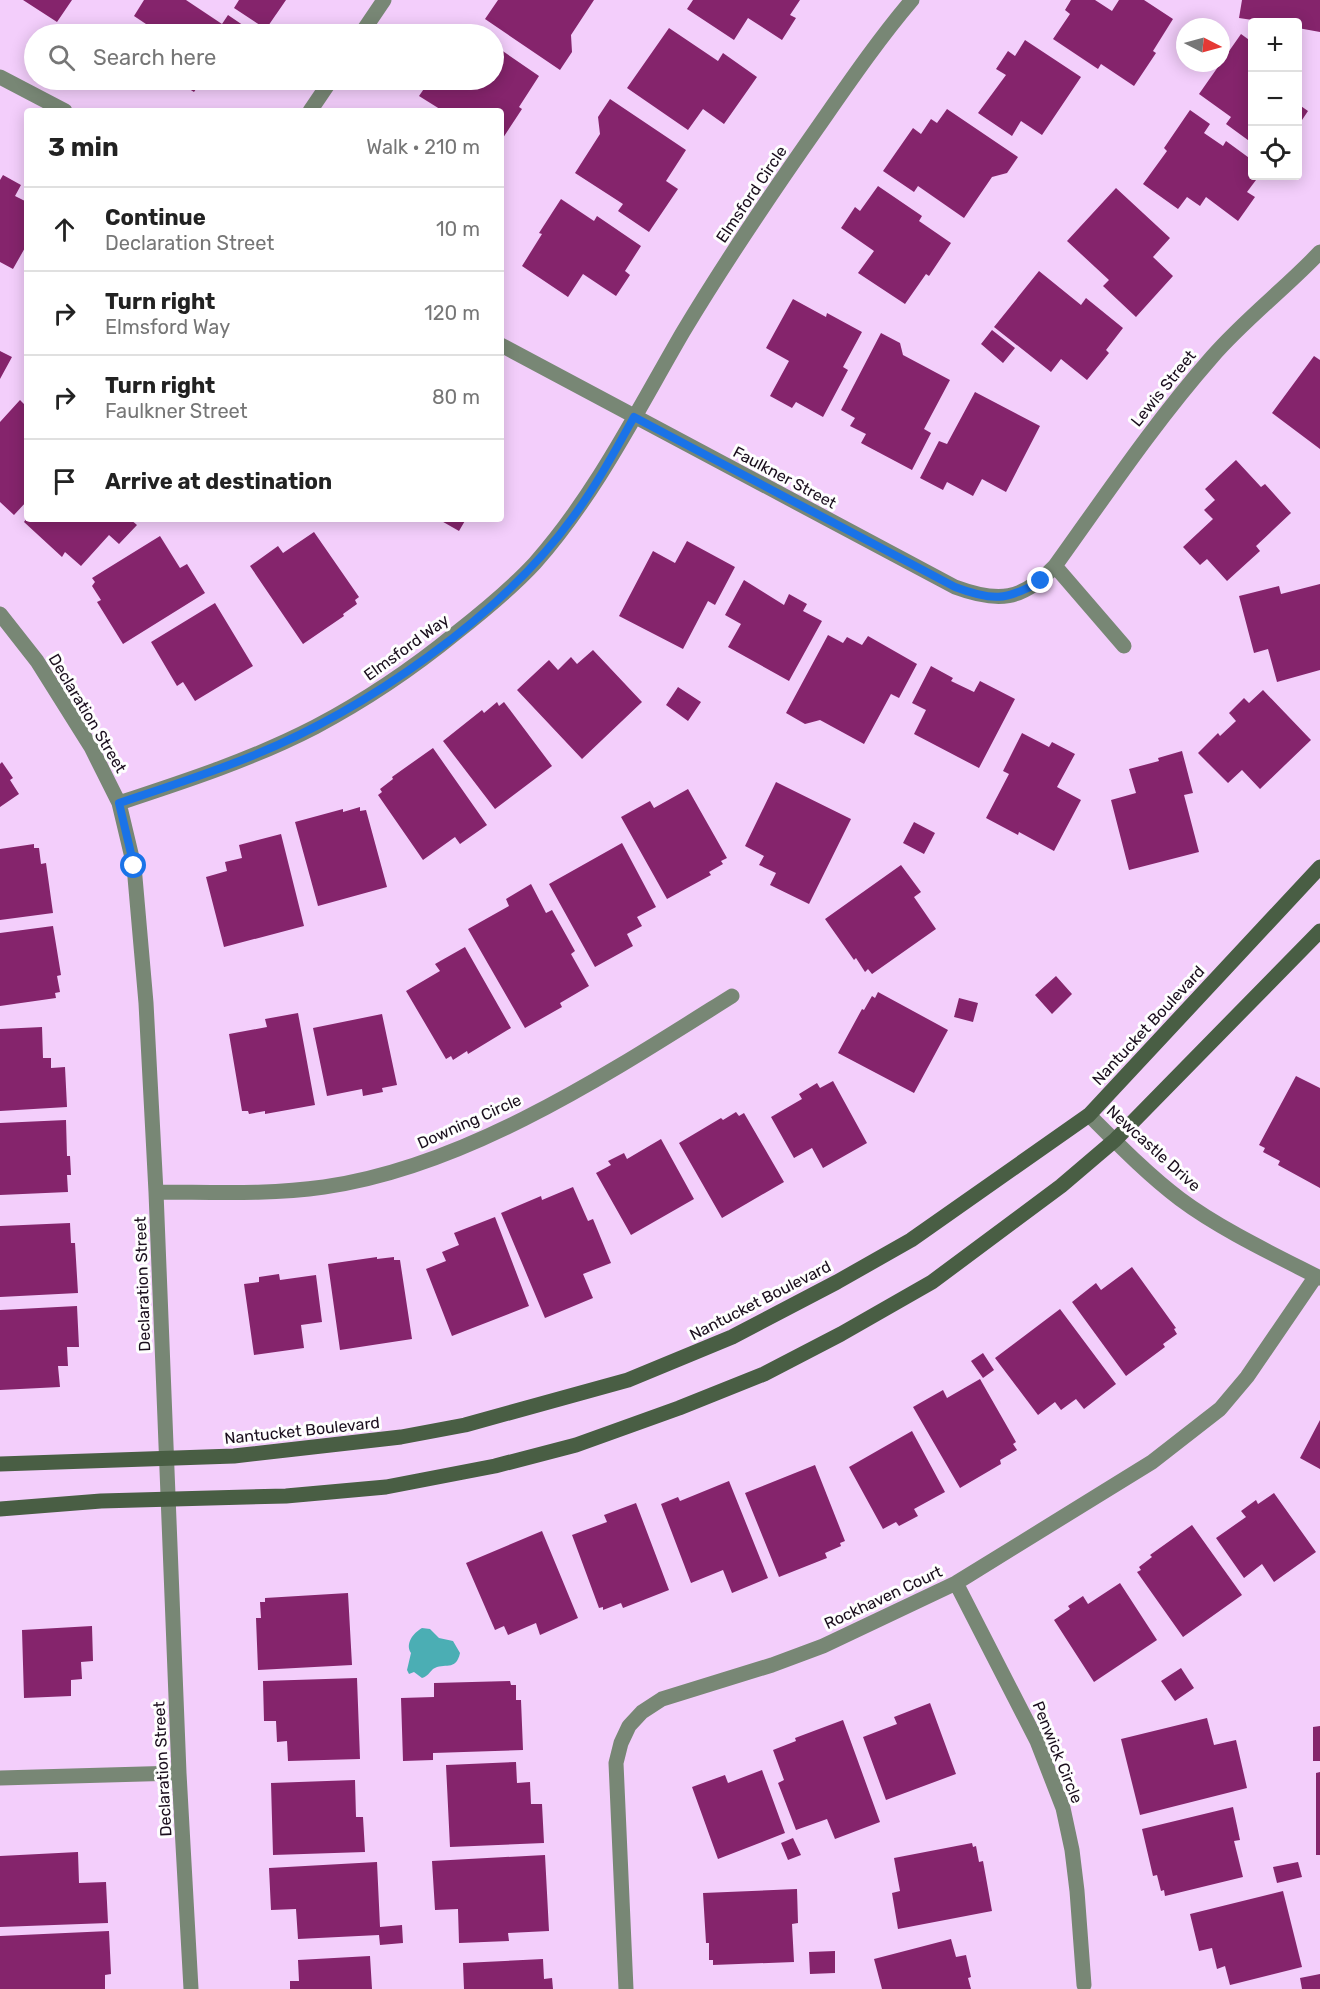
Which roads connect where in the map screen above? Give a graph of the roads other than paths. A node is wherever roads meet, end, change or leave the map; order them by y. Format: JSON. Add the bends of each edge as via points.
{"nodes":[{"id":1,"x":384,"y":0,"type":"edge"},
{"id":2,"x":912,"y":0,"type":"edge"},
{"id":3,"x":368,"y":24,"type":"edge"},
{"id":4,"x":0,"y":77,"type":"edge"},
{"id":5,"x":24,"y":90,"type":"edge"},
{"id":6,"x":25,"y":90,"type":"edge"},
{"id":7,"x":324,"y":90,"type":"edge"},
{"id":8,"x":59,"y":108,"type":"edge"},
{"id":9,"x":311,"y":108,"type":"edge"},
{"id":10,"x":1320,"y":252,"type":"edge"},
{"id":11,"x":504,"y":347,"type":"edge"},
{"id":12,"x":634,"y":417,"type":"junction"},
{"id":13,"x":1054,"y":566,"type":"junction"},
{"id":14,"x":0,"y":614,"type":"edge"},
{"id":15,"x":1124,"y":646,"type":"dead end"},
{"id":16,"x":119,"y":803,"type":"junction"},
{"id":17,"x":1320,"y":867,"type":"edge"},
{"id":18,"x":1320,"y":931,"type":"edge"},
{"id":19,"x":732,"y":996,"type":"dead end"},
{"id":20,"x":1089,"y":1114,"type":"junction"},
{"id":21,"x":1115,"y":1140,"type":"junction"},
{"id":22,"x":156,"y":1192,"type":"junction"},
{"id":23,"x":1318,"y":1277,"type":"edge"},
{"id":24,"x":166,"y":1457,"type":"junction"},
{"id":25,"x":0,"y":1464,"type":"edge"},
{"id":26,"x":168,"y":1499,"type":"junction"},
{"id":27,"x":0,"y":1509,"type":"edge"},
{"id":28,"x":956,"y":1583,"type":"junction"},
{"id":29,"x":179,"y":1773,"type":"junction"},
{"id":30,"x":0,"y":1778,"type":"edge"},
{"id":31,"x":1084,"y":1985,"type":"dead end"},
{"id":32,"x":191,"y":1989,"type":"edge"},
{"id":33,"x":626,"y":1989,"type":"edge"}],
"edges":[{"from":1,"to":3,"type":"street"},
{"from":2,"to":12,"type":"street","name":"Elmsford Circle","via":[[747,230]]},
{"from":4,"to":5,"type":"street"},
{"from":6,"to":8,"type":"street"},
{"from":7,"to":9,"type":"street"},
{"from":10,"to":13,"type":"street","name":"Lewis Street","via":[[1214,354],[1171,404]]},
{"from":11,"to":12,"type":"street","name":"Faulkner Street"},
{"from":12,"to":13,"type":"street","name":"Faulkner Street","via":[[978,596],[1005,597],[1023,591],[1041,581]]},
{"from":12,"to":16,"type":"street","name":"Elmsford Way","via":[[572,519],[492,605],[441,646],[381,690],[315,727],[198,777]]},
{"from":13,"to":15,"type":"street"},
{"from":14,"to":16,"type":"street","name":"Declaration Street","via":[[66,704]]},
{"from":16,"to":22,"type":"street","name":"Declaration Street","via":[[134,866],[142,948]]},
{"from":17,"to":20,"type":"street","name":"Nantucket Boulevard"},
{"from":18,"to":21,"type":"street"},
{"from":19,"to":22,"type":"street","name":"Downing Circle","via":[[508,1127],[440,1157],[326,1187],[268,1193]]},
{"from":20,"to":21,"type":"street","name":"Newcastle Drive"},
{"from":20,"to":24,"type":"street","name":"Nantucket Boulevard","via":[[901,1245],[732,1337],[628,1380],[465,1425],[401,1437],[234,1456]]},
{"from":21,"to":23,"type":"street","name":"Newcastle Drive","via":[[1152,1176],[1201,1214]]},
{"from":21,"to":26,"type":"street","via":[[1061,1186],[932,1282],[764,1374],[679,1408],[576,1445],[495,1466],[386,1487],[286,1496]]},
{"from":22,"to":24,"type":"street","name":"Declaration Street"},
{"from":23,"to":28,"type":"street","name":"Rockhaven Court","via":[[1221,1409],[1152,1462]]},
{"from":24,"to":25,"type":"street","name":"Nantucket Boulevard"},
{"from":24,"to":26,"type":"street","name":"Declaration Street"},
{"from":26,"to":27,"type":"street"},
{"from":26,"to":29,"type":"street","name":"Declaration Street"},
{"from":28,"to":31,"type":"street","name":"Penwick Circle","via":[[1028,1724],[1063,1808],[1077,1891]]},
{"from":28,"to":33,"type":"street","name":"Rockhaven Court","via":[[823,1646],[662,1699],[628,1726],[616,1763]]},
{"from":29,"to":30,"type":"street"},
{"from":29,"to":32,"type":"street","name":"Declaration Street"}]}
